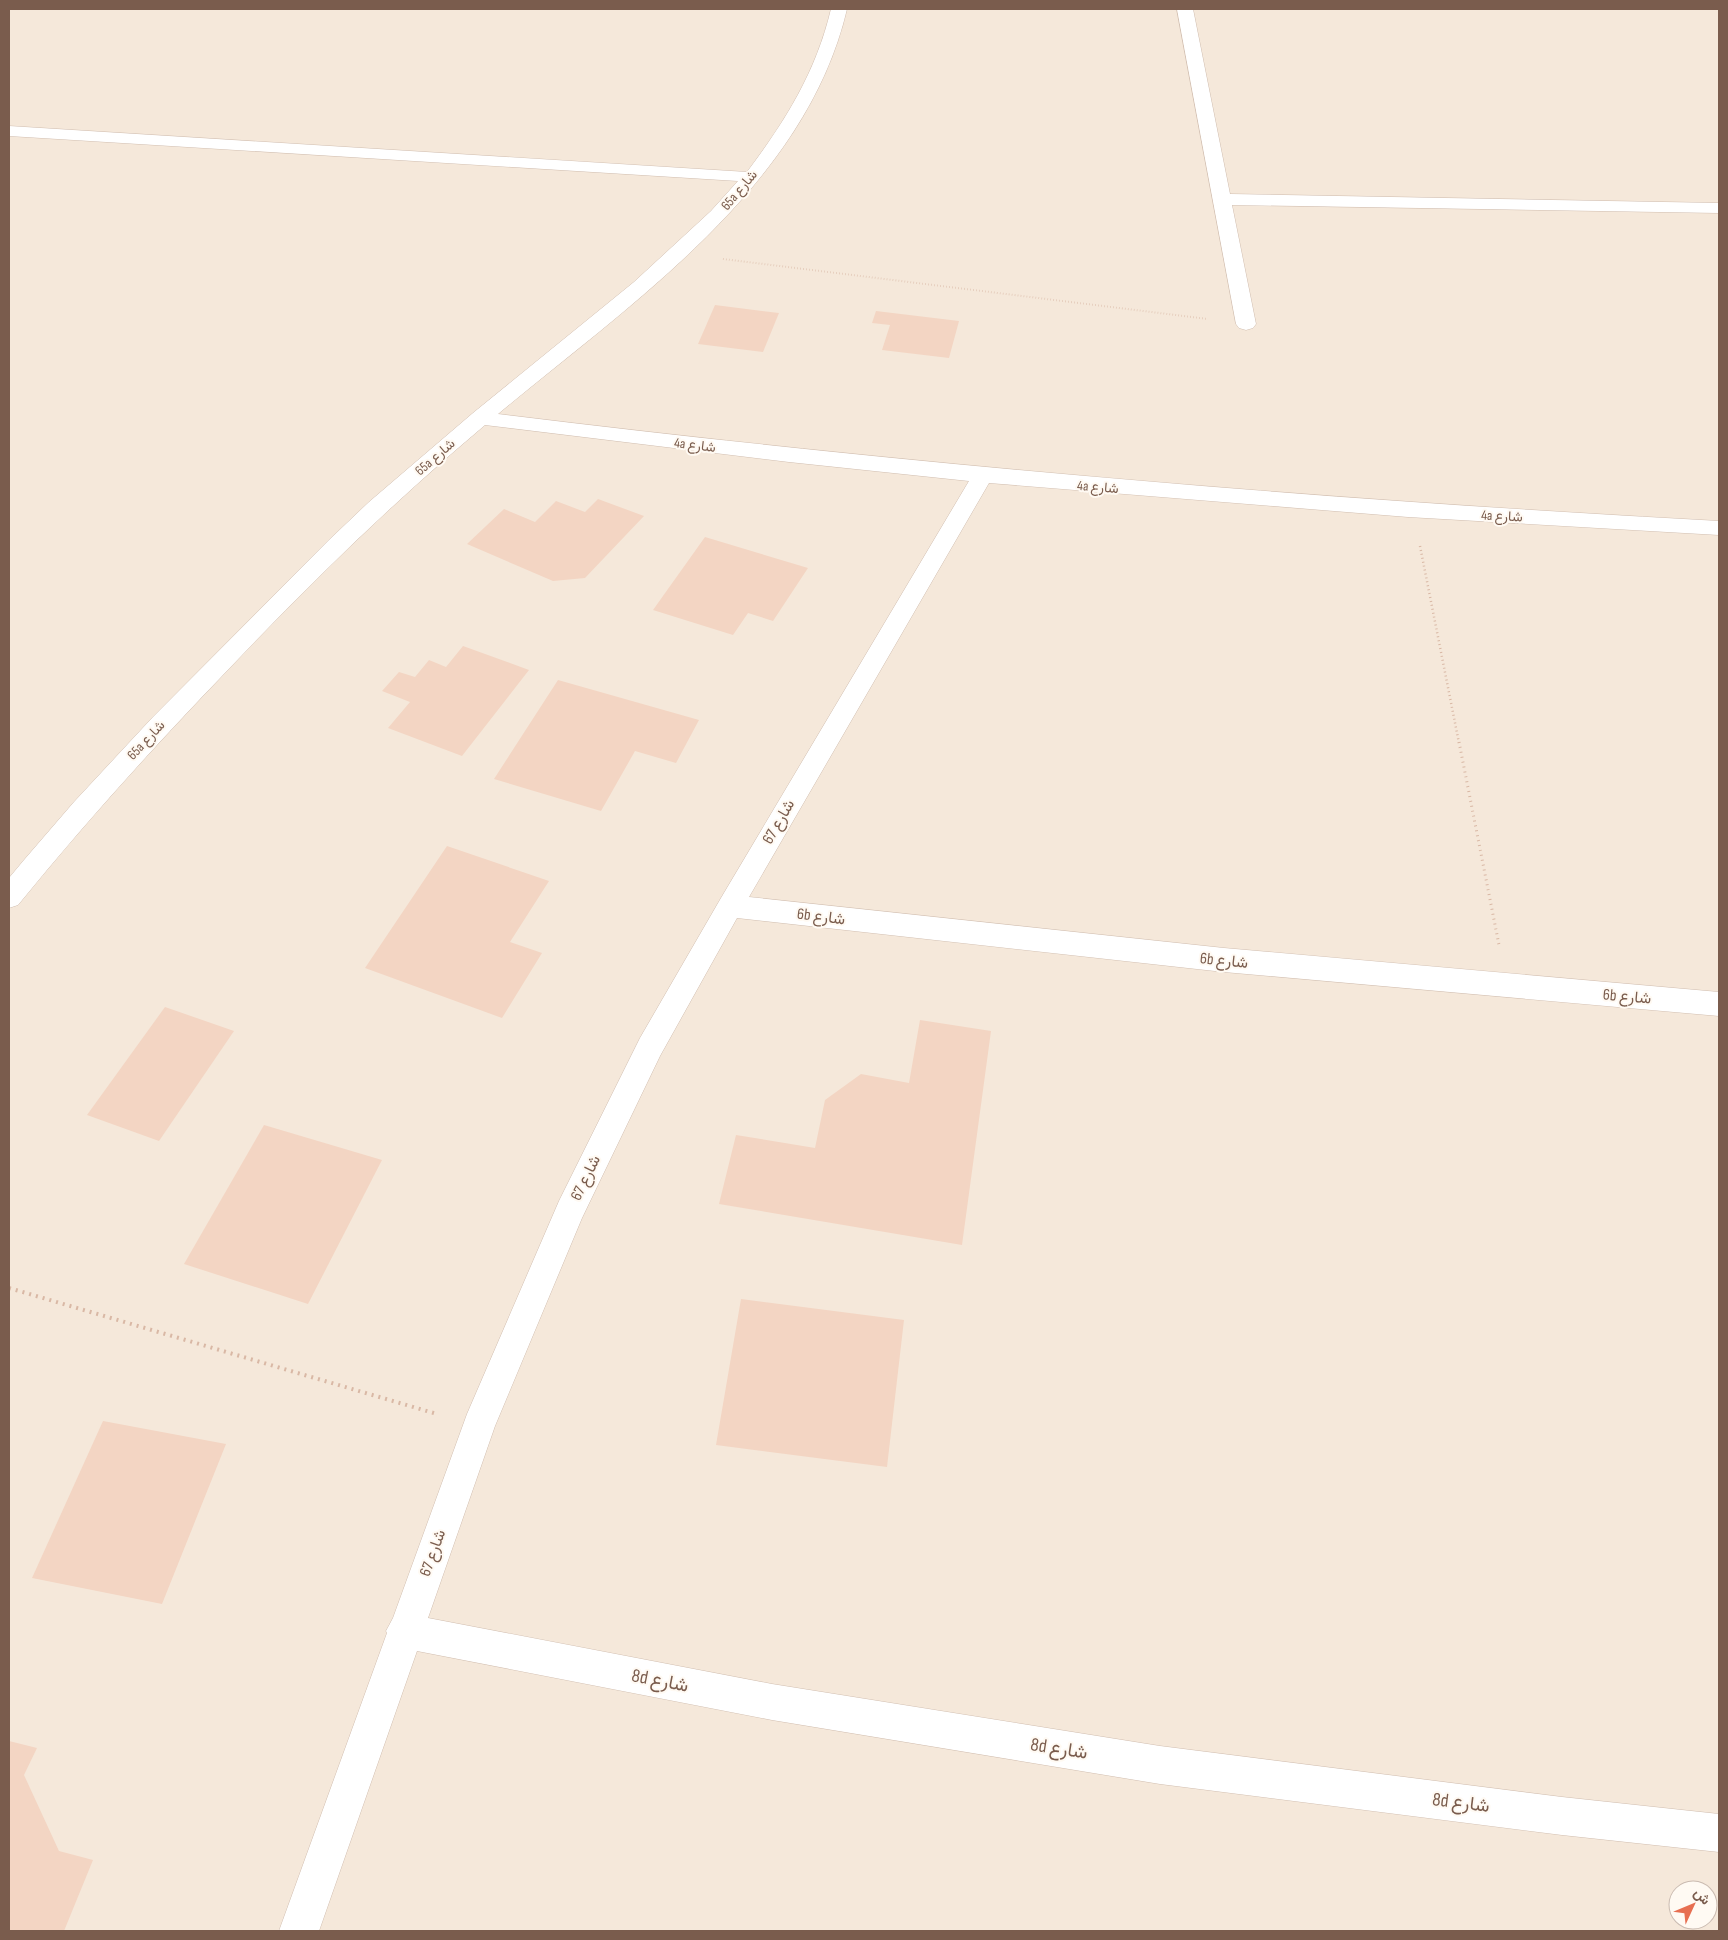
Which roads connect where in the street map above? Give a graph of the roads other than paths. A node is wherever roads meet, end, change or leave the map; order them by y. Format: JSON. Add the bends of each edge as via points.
{"nodes":[{"id":1,"x":839,"y":9,"type":"edge"},
{"id":2,"x":1185,"y":9,"type":"edge"},
{"id":3,"x":9,"y":131,"type":"edge"},
{"id":4,"x":750,"y":177,"type":"junction"},
{"id":5,"x":1221,"y":199,"type":"junction"},
{"id":6,"x":1719,"y":208,"type":"edge"},
{"id":7,"x":1246,"y":324,"type":"road end"},
{"id":8,"x":480,"y":418,"type":"junction"},
{"id":9,"x":982,"y":476,"type":"junction"},
{"id":10,"x":1719,"y":528,"type":"edge"},
{"id":11,"x":9,"y":897,"type":"edge"},
{"id":12,"x":730,"y":906,"type":"junction"},
{"id":13,"x":1719,"y":1004,"type":"edge"},
{"id":14,"x":404,"y":1631,"type":"junction"},
{"id":15,"x":1719,"y":1833,"type":"edge"},
{"id":16,"x":299,"y":1931,"type":"edge"}],
"edges":[{"from":1,"to":4,"type":"street","name":"65a شارع","via":[[830,44],[812,86],[785,131]]},
{"from":2,"to":5,"type":"street"},
{"from":3,"to":4,"type":"street"},
{"from":4,"to":8,"type":"street","name":"65a شارع","via":[[678,254]]},
{"from":5,"to":6,"type":"street"},
{"from":5,"to":7,"type":"street"},
{"from":8,"to":9,"type":"street","name":"4a شارع"},
{"from":8,"to":11,"type":"street","name":"65a شارع","via":[[375,509],[264,616],[145,740]]},
{"from":9,"to":10,"type":"street","name":"4a شارع","via":[[1414,511]]},
{"from":9,"to":12,"type":"street","name":"شارع 67"},
{"from":12,"to":13,"type":"street","name":"6b شارع","via":[[1242,963]]},
{"from":12,"to":14,"type":"street","name":"شارع 67","via":[[650,1046],[570,1211],[479,1426]]},
{"from":14,"to":15,"type":"street","name":"8d شارع","via":[[772,1702],[1160,1765]]},
{"from":14,"to":16,"type":"street","name":"شارع 67"}]}
